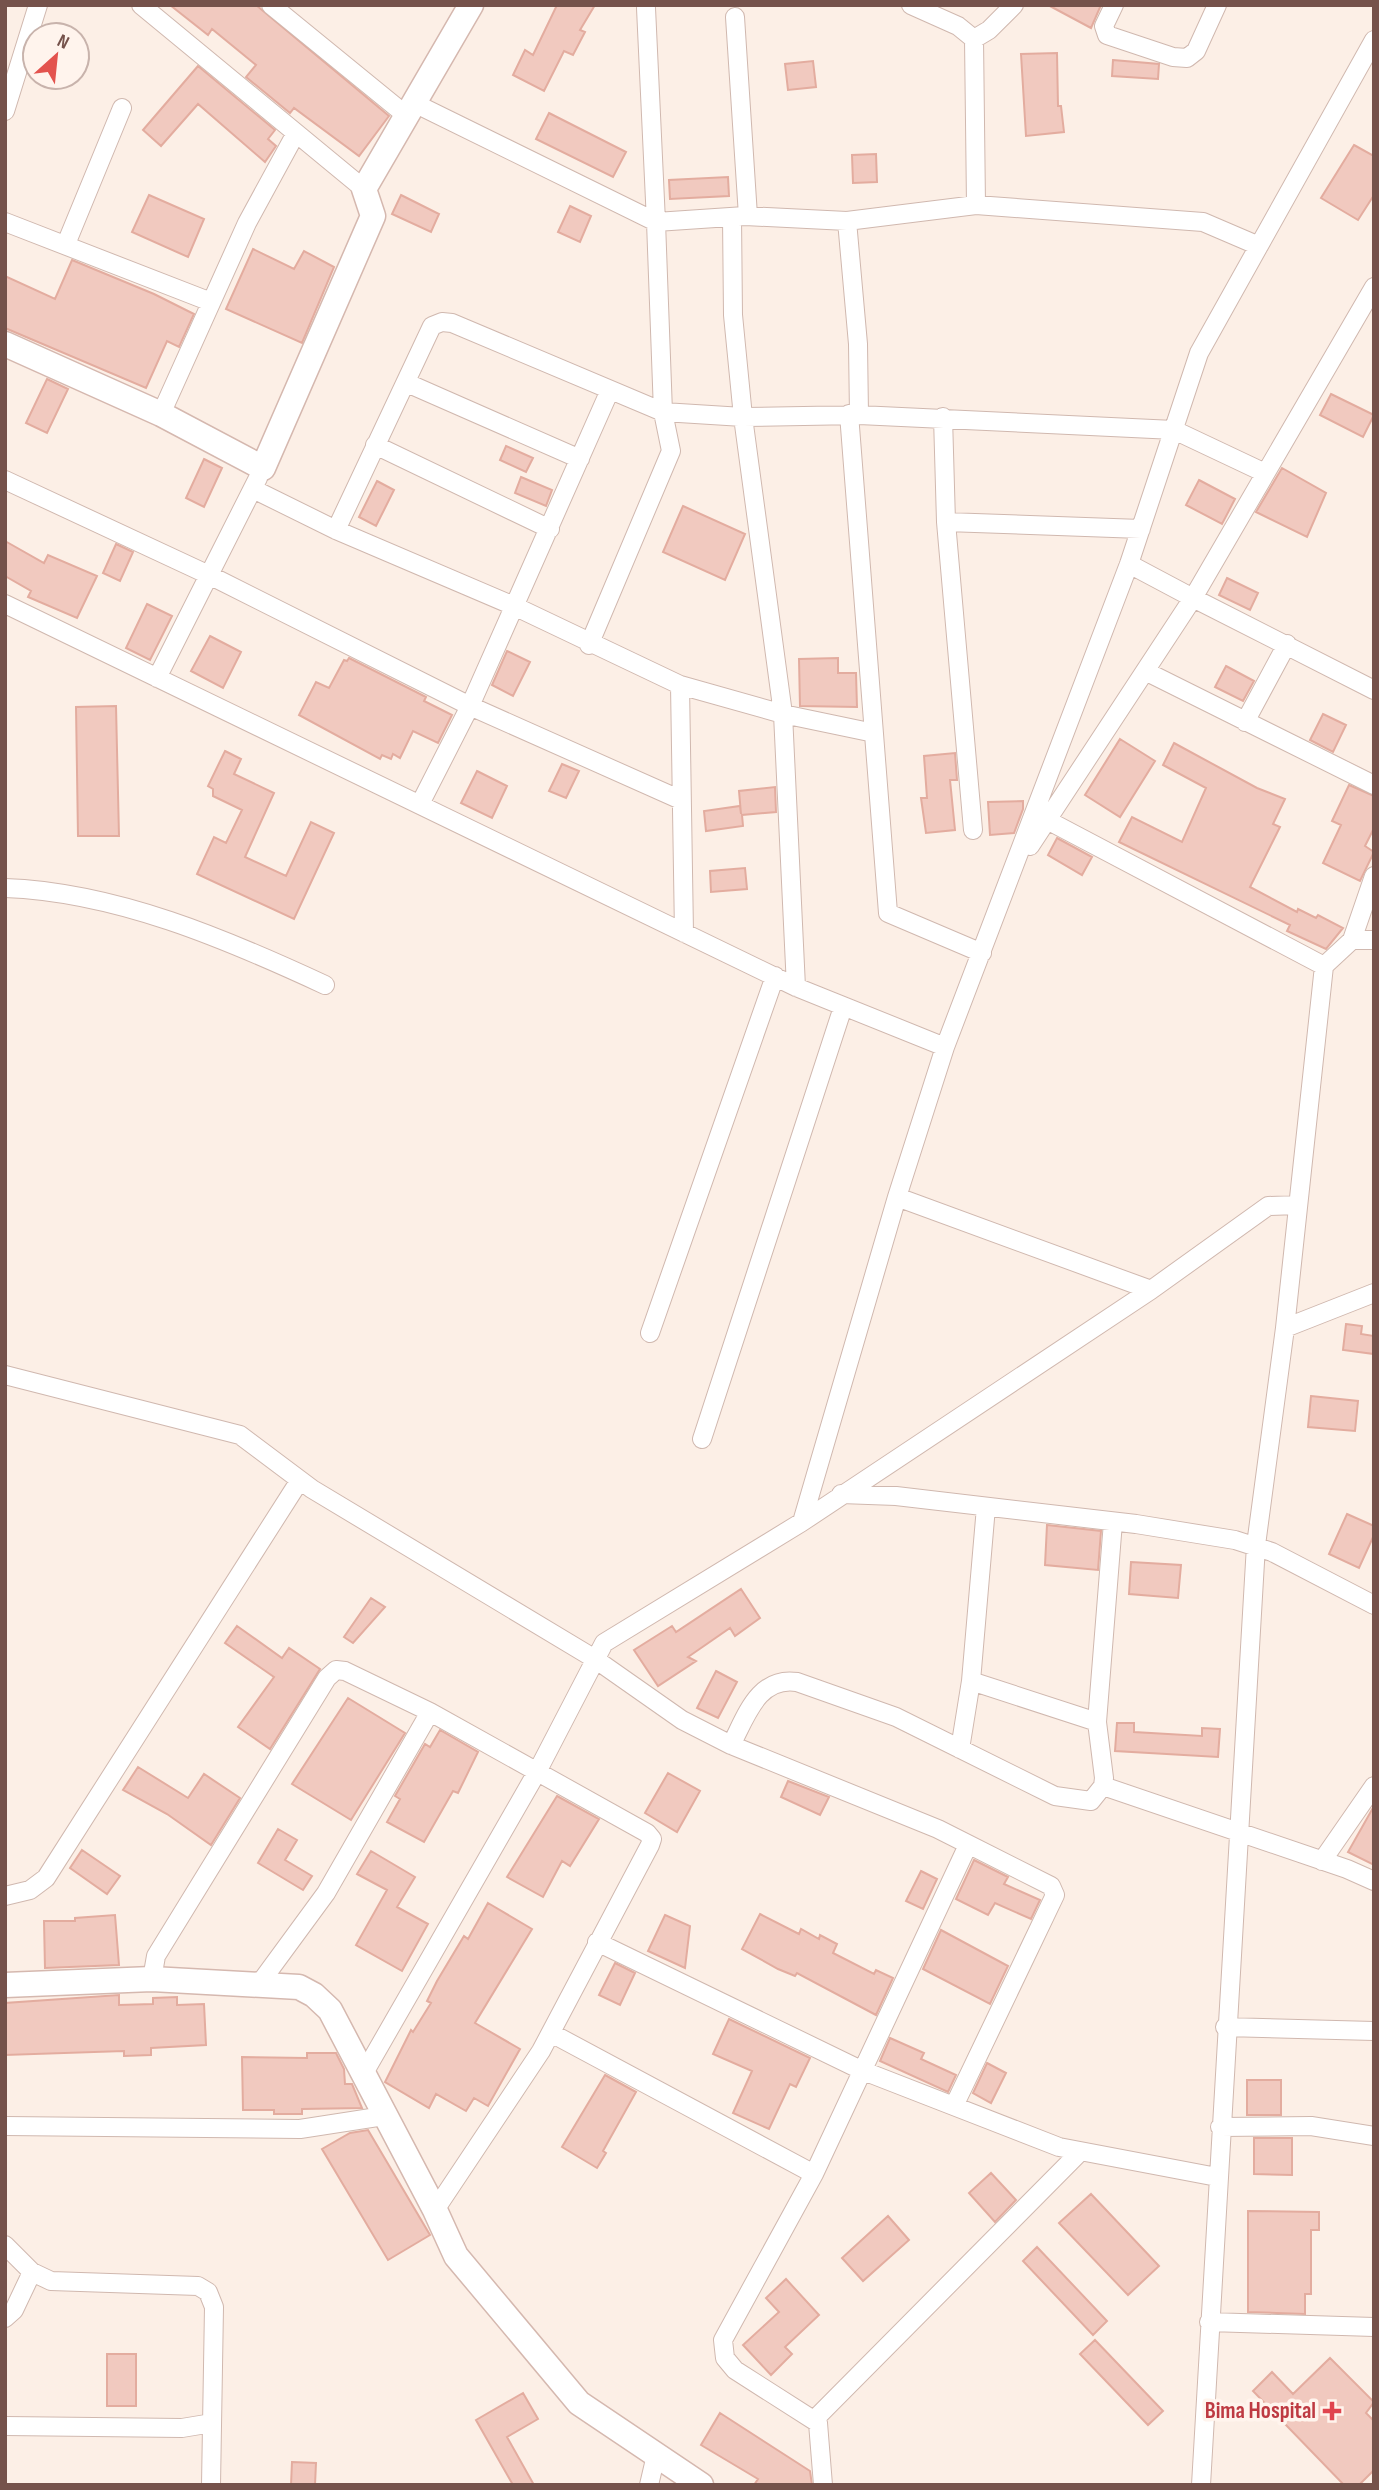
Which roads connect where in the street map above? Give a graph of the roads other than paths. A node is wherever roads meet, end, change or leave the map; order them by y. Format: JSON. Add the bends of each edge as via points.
{"nodes":[{"id":1,"x":38,"y":5,"type":"edge"},
{"id":2,"x":141,"y":5,"type":"edge"},
{"id":3,"x":271,"y":5,"type":"edge"},
{"id":4,"x":471,"y":5,"type":"edge"},
{"id":5,"x":911,"y":5,"type":"edge"},
{"id":6,"x":1014,"y":5,"type":"edge"},
{"id":7,"x":1114,"y":5,"type":"edge"},
{"id":8,"x":1217,"y":5,"type":"edge"},
{"id":9,"x":646,"y":8,"type":"dead end"},
{"id":10,"x":735,"y":17,"type":"dead end"},
{"id":11,"x":974,"y":39,"type":"junction"},
{"id":12,"x":1374,"y":40,"type":"edge"},
{"id":13,"x":122,"y":108,"type":"dead end"},
{"id":14,"x":410,"y":110,"type":"junction"},
{"id":15,"x":5,"y":111,"type":"edge"},
{"id":16,"x":296,"y":133,"type":"junction"},
{"id":17,"x":364,"y":189,"type":"junction"},
{"id":18,"x":976,"y":205,"type":"junction"},
{"id":19,"x":740,"y":217,"type":"junction"},
{"id":20,"x":847,"y":221,"type":"junction"},
{"id":21,"x":5,"y":222,"type":"edge"},
{"id":22,"x":656,"y":222,"type":"junction"},
{"id":23,"x":66,"y":244,"type":"junction"},
{"id":24,"x":1259,"y":246,"type":"junction"},
{"id":25,"x":1374,"y":287,"type":"edge"},
{"id":26,"x":211,"y":302,"type":"junction"},
{"id":27,"x":5,"y":344,"type":"edge"},
{"id":28,"x":407,"y":383,"type":"junction"},
{"id":29,"x":610,"y":390,"type":"junction"},
{"id":30,"x":663,"y":412,"type":"junction"},
{"id":31,"x":161,"y":414,"type":"junction"},
{"id":32,"x":854,"y":415,"type":"junction"},
{"id":33,"x":743,"y":417,"type":"junction"},
{"id":34,"x":943,"y":417,"type":"junction"},
{"id":35,"x":1174,"y":430,"type":"junction"},
{"id":36,"x":375,"y":445,"type":"junction"},
{"id":37,"x":580,"y":458,"type":"junction"},
{"id":38,"x":1265,"y":473,"type":"junction"},
{"id":39,"x":258,"y":479,"type":"junction"},
{"id":40,"x":5,"y":480,"type":"edge"},
{"id":41,"x":946,"y":522,"type":"junction"},
{"id":42,"x":1141,"y":529,"type":"junction"},
{"id":43,"x":336,"y":530,"type":"junction"},
{"id":44,"x":550,"y":530,"type":"junction"},
{"id":45,"x":1129,"y":564,"type":"junction"},
{"id":46,"x":211,"y":576,"type":"junction"},
{"id":47,"x":1194,"y":597,"type":"junction"},
{"id":48,"x":5,"y":604,"type":"edge"},
{"id":49,"x":514,"y":606,"type":"junction"},
{"id":50,"x":1287,"y":644,"type":"junction"},
{"id":51,"x":589,"y":645,"type":"junction"},
{"id":52,"x":1145,"y":671,"type":"junction"},
{"id":53,"x":157,"y":678,"type":"junction"},
{"id":54,"x":680,"y":685,"type":"junction"},
{"id":55,"x":1374,"y":690,"type":"edge"},
{"id":56,"x":470,"y":706,"type":"junction"},
{"id":57,"x":783,"y":715,"type":"junction"},
{"id":58,"x":1245,"y":722,"type":"junction"},
{"id":59,"x":874,"y":733,"type":"junction"},
{"id":60,"x":1374,"y":785,"type":"edge"},
{"id":61,"x":681,"y":800,"type":"junction"},
{"id":62,"x":419,"y":804,"type":"junction"},
{"id":63,"x":1047,"y":820,"type":"junction"},
{"id":64,"x":973,"y":830,"type":"dead end"},
{"id":65,"x":1011,"y":876,"type":"junction"},
{"id":66,"x":1374,"y":876,"type":"edge"},
{"id":67,"x":5,"y":888,"type":"edge"},
{"id":68,"x":684,"y":933,"type":"junction"},
{"id":69,"x":1352,"y":940,"type":"junction"},
{"id":70,"x":1374,"y":940,"type":"edge"},
{"id":71,"x":982,"y":953,"type":"junction"},
{"id":72,"x":1324,"y":966,"type":"junction"},
{"id":73,"x":775,"y":976,"type":"junction"},
{"id":74,"x":325,"y":985,"type":"dead end"},
{"id":75,"x":796,"y":987,"type":"junction"},
{"id":76,"x":843,"y":1007,"type":"junction"},
{"id":77,"x":945,"y":1047,"type":"junction"},
{"id":78,"x":897,"y":1197,"type":"junction"},
{"id":79,"x":1298,"y":1205,"type":"junction"},
{"id":80,"x":1151,"y":1290,"type":"junction"},
{"id":81,"x":1374,"y":1293,"type":"edge"},
{"id":82,"x":1285,"y":1328,"type":"junction"},
{"id":83,"x":650,"y":1333,"type":"dead end"},
{"id":84,"x":5,"y":1374,"type":"edge"},
{"id":85,"x":702,"y":1439,"type":"dead end"},
{"id":86,"x":300,"y":1480,"type":"junction"},
{"id":87,"x":841,"y":1494,"type":"junction"},
{"id":88,"x":986,"y":1507,"type":"junction"},
{"id":89,"x":802,"y":1521,"type":"junction"},
{"id":90,"x":1113,"y":1522,"type":"junction"},
{"id":91,"x":1256,"y":1545,"type":"junction"},
{"id":92,"x":1374,"y":1605,"type":"edge"},
{"id":93,"x":595,"y":1659,"type":"junction"},
{"id":94,"x":971,"y":1681,"type":"junction"},
{"id":95,"x":430,"y":1712,"type":"junction"},
{"id":96,"x":1097,"y":1722,"type":"junction"},
{"id":97,"x":731,"y":1745,"type":"junction"},
{"id":98,"x":960,"y":1749,"type":"junction"},
{"id":99,"x":537,"y":1772,"type":"junction"},
{"id":100,"x":1103,"y":1786,"type":"junction"},
{"id":101,"x":1374,"y":1786,"type":"edge"},
{"id":102,"x":1240,"y":1834,"type":"junction"},
{"id":103,"x":968,"y":1845,"type":"junction"},
{"id":104,"x":1322,"y":1861,"type":"junction"},
{"id":105,"x":1374,"y":1881,"type":"edge"},
{"id":106,"x":5,"y":1896,"type":"edge"},
{"id":107,"x":597,"y":1942,"type":"junction"},
{"id":108,"x":152,"y":1979,"type":"junction"},
{"id":109,"x":5,"y":1985,"type":"edge"},
{"id":110,"x":257,"y":1987,"type":"junction"},
{"id":111,"x":1225,"y":2026,"type":"junction"},
{"id":112,"x":1374,"y":2031,"type":"edge"},
{"id":113,"x":551,"y":2033,"type":"junction"},
{"id":114,"x":861,"y":2070,"type":"junction"},
{"id":115,"x":364,"y":2073,"type":"junction"},
{"id":116,"x":954,"y":2106,"type":"junction"},
{"id":117,"x":384,"y":2116,"type":"junction"},
{"id":118,"x":5,"y":2126,"type":"edge"},
{"id":119,"x":1220,"y":2127,"type":"junction"},
{"id":120,"x":1374,"y":2136,"type":"edge"},
{"id":121,"x":1079,"y":2152,"type":"junction"},
{"id":122,"x":814,"y":2174,"type":"junction"},
{"id":123,"x":1217,"y":2177,"type":"junction"},
{"id":124,"x":435,"y":2210,"type":"junction"},
{"id":125,"x":5,"y":2245,"type":"edge"},
{"id":126,"x":32,"y":2272,"type":"junction"},
{"id":127,"x":5,"y":2318,"type":"edge"},
{"id":128,"x":1209,"y":2322,"type":"junction"},
{"id":129,"x":1374,"y":2327,"type":"edge"},
{"id":130,"x":815,"y":2419,"type":"junction"},
{"id":131,"x":212,"y":2423,"type":"junction"},
{"id":132,"x":5,"y":2426,"type":"edge"},
{"id":133,"x":656,"y":2455,"type":"junction"},
{"id":134,"x":211,"y":2485,"type":"edge"},
{"id":135,"x":649,"y":2485,"type":"edge"},
{"id":136,"x":701,"y":2485,"type":"edge"},
{"id":137,"x":823,"y":2485,"type":"edge"},
{"id":138,"x":1201,"y":2485,"type":"edge"}],
"edges":[{"from":1,"to":15,"type":"street"},
{"from":2,"to":16,"type":"street"},
{"from":3,"to":14,"type":"street"},
{"from":4,"to":14,"type":"street"},
{"from":5,"to":11,"type":"street","via":[[958,26]]},
{"from":6,"to":11,"type":"street"},
{"from":7,"to":8,"type":"street","via":[[1104,26],[1107,35],[1187,58],[1196,51]]},
{"from":9,"to":22,"type":"street"},
{"from":10,"to":19,"type":"street"},
{"from":11,"to":18,"type":"street"},
{"from":12,"to":24,"type":"street"},
{"from":13,"to":23,"type":"street"},
{"from":14,"to":17,"type":"street"},
{"from":14,"to":22,"type":"street"},
{"from":16,"to":17,"type":"street"},
{"from":16,"to":26,"type":"street"},
{"from":17,"to":39,"type":"street","via":[[373,216]]},
{"from":18,"to":20,"type":"street"},
{"from":18,"to":24,"type":"street","via":[[1203,222]]},
{"from":19,"to":20,"type":"street"},
{"from":19,"to":22,"type":"street"},
{"from":19,"to":33,"type":"street","via":[[733,315]]},
{"from":20,"to":32,"type":"street","via":[[858,344]]},
{"from":21,"to":23,"type":"street"},
{"from":22,"to":30,"type":"street"},
{"from":23,"to":26,"type":"street"},
{"from":24,"to":35,"type":"street","via":[[1199,353]]},
{"from":25,"to":38,"type":"street"},
{"from":26,"to":31,"type":"street"},
{"from":27,"to":31,"type":"street"},
{"from":28,"to":29,"type":"street","via":[[432,326],[442,322]]},
{"from":28,"to":36,"type":"street"},
{"from":28,"to":37,"type":"street"},
{"from":29,"to":30,"type":"street"},
{"from":29,"to":37,"type":"street"},
{"from":30,"to":33,"type":"street"},
{"from":30,"to":51,"type":"street","via":[[671,451]]},
{"from":31,"to":39,"type":"street"},
{"from":32,"to":33,"type":"street"},
{"from":32,"to":34,"type":"street"},
{"from":32,"to":59,"type":"street"},
{"from":33,"to":57,"type":"street"},
{"from":34,"to":35,"type":"street"},
{"from":34,"to":41,"type":"street"},
{"from":35,"to":38,"type":"street"},
{"from":35,"to":42,"type":"street"},
{"from":36,"to":43,"type":"street"},
{"from":36,"to":44,"type":"street"},
{"from":37,"to":44,"type":"street"},
{"from":38,"to":47,"type":"street"},
{"from":39,"to":43,"type":"street"},
{"from":39,"to":46,"type":"street"},
{"from":40,"to":46,"type":"street"},
{"from":41,"to":42,"type":"street"},
{"from":41,"to":64,"type":"street"},
{"from":42,"to":45,"type":"street"},
{"from":43,"to":49,"type":"street"},
{"from":44,"to":49,"type":"street"},
{"from":45,"to":47,"type":"street"},
{"from":45,"to":65,"type":"street"},
{"from":46,"to":53,"type":"street"},
{"from":46,"to":56,"type":"street"},
{"from":47,"to":50,"type":"street"},
{"from":47,"to":52,"type":"street"},
{"from":48,"to":53,"type":"street"},
{"from":49,"to":51,"type":"street"},
{"from":49,"to":56,"type":"street"},
{"from":50,"to":55,"type":"street"},
{"from":50,"to":58,"type":"street"},
{"from":51,"to":54,"type":"street"},
{"from":52,"to":58,"type":"street"},
{"from":52,"to":63,"type":"street"},
{"from":53,"to":62,"type":"street"},
{"from":54,"to":57,"type":"street"},
{"from":54,"to":61,"type":"street"},
{"from":56,"to":61,"type":"street"},
{"from":56,"to":62,"type":"street"},
{"from":57,"to":59,"type":"street"},
{"from":57,"to":75,"type":"street"},
{"from":58,"to":60,"type":"street"},
{"from":59,"to":71,"type":"street","via":[[888,913]]},
{"from":61,"to":68,"type":"street"},
{"from":62,"to":68,"type":"street"},
{"from":63,"to":65,"type":"street"},
{"from":63,"to":72,"type":"street"},
{"from":65,"to":71,"type":"street"},
{"from":66,"to":69,"type":"street"},
{"from":67,"to":74,"type":"street","via":[[46,889],[118,906],[259,954]]},
{"from":68,"to":73,"type":"street"},
{"from":69,"to":70,"type":"street"},
{"from":69,"to":72,"type":"street"},
{"from":71,"to":77,"type":"street"},
{"from":72,"to":79,"type":"street"},
{"from":73,"to":75,"type":"street"},
{"from":73,"to":83,"type":"street"},
{"from":75,"to":76,"type":"street"},
{"from":76,"to":77,"type":"street"},
{"from":76,"to":85,"type":"street"},
{"from":77,"to":78,"type":"street"},
{"from":78,"to":80,"type":"street"},
{"from":78,"to":89,"type":"street"},
{"from":79,"to":80,"type":"street","via":[[1268,1206]]},
{"from":79,"to":82,"type":"street"},
{"from":80,"to":87,"type":"street"},
{"from":81,"to":82,"type":"street"},
{"from":82,"to":91,"type":"street"},
{"from":84,"to":86,"type":"street","via":[[240,1435]]},
{"from":86,"to":93,"type":"street"},
{"from":86,"to":106,"type":"street","via":[[46,1878],[30,1890]]},
{"from":87,"to":88,"type":"street"},
{"from":87,"to":89,"type":"street"},
{"from":88,"to":90,"type":"street"},
{"from":88,"to":94,"type":"street"},
{"from":89,"to":93,"type":"street","via":[[604,1643]]},
{"from":90,"to":91,"type":"street"},
{"from":90,"to":96,"type":"street"},
{"from":91,"to":92,"type":"street"},
{"from":91,"to":102,"type":"street"},
{"from":93,"to":97,"type":"street","via":[[682,1720]]},
{"from":93,"to":99,"type":"street"},
{"from":94,"to":96,"type":"street"},
{"from":94,"to":98,"type":"street"},
{"from":95,"to":99,"type":"street"},
{"from":95,"to":108,"type":"street","via":[[345,1671],[332,1673],[156,1956]]},
{"from":95,"to":110,"type":"street","via":[[326,1893]]},
{"from":96,"to":100,"type":"street"},
{"from":97,"to":98,"type":"street","via":[[757,1695],[787,1680],[896,1717]]},
{"from":97,"to":103,"type":"street"},
{"from":98,"to":100,"type":"street","via":[[1055,1796],[1091,1801]]},
{"from":99,"to":107,"type":"street","via":[[652,1839]]},
{"from":99,"to":115,"type":"street"},
{"from":100,"to":102,"type":"street"},
{"from":101,"to":104,"type":"street"},
{"from":102,"to":104,"type":"street"},
{"from":102,"to":111,"type":"street"},
{"from":103,"to":114,"type":"street"},
{"from":103,"to":116,"type":"street","via":[[1055,1890]]},
{"from":104,"to":105,"type":"street"},
{"from":107,"to":113,"type":"street"},
{"from":107,"to":114,"type":"street"},
{"from":108,"to":109,"type":"street"},
{"from":108,"to":110,"type":"street"},
{"from":110,"to":115,"type":"street","via":[[299,1987],[314,1995],[330,2010]]},
{"from":111,"to":112,"type":"street"},
{"from":111,"to":119,"type":"street"},
{"from":113,"to":122,"type":"street"},
{"from":113,"to":124,"type":"street"},
{"from":114,"to":116,"type":"street"},
{"from":114,"to":122,"type":"street"},
{"from":115,"to":117,"type":"street"},
{"from":116,"to":121,"type":"street"},
{"from":117,"to":118,"type":"street","via":[[300,2129]]},
{"from":117,"to":124,"type":"street"},
{"from":119,"to":120,"type":"street","via":[[1311,2126]]},
{"from":119,"to":123,"type":"street"},
{"from":121,"to":123,"type":"street"},
{"from":121,"to":130,"type":"street"},
{"from":122,"to":130,"type":"street","via":[[722,2348],[735,2370]]},
{"from":123,"to":128,"type":"street"},
{"from":124,"to":133,"type":"street","via":[[456,2256],[579,2403]]},
{"from":125,"to":126,"type":"street"},
{"from":126,"to":127,"type":"street","via":[[14,2310]]},
{"from":126,"to":131,"type":"street","via":[[51,2281],[198,2287],[208,2292],[214,2307]]},
{"from":128,"to":129,"type":"street"},
{"from":128,"to":138,"type":"street"},
{"from":130,"to":137,"type":"street","via":[[820,2428]]},
{"from":131,"to":132,"type":"street","via":[[182,2428]]},
{"from":131,"to":134,"type":"street"},
{"from":133,"to":135,"type":"street"},
{"from":133,"to":136,"type":"street"}]}
